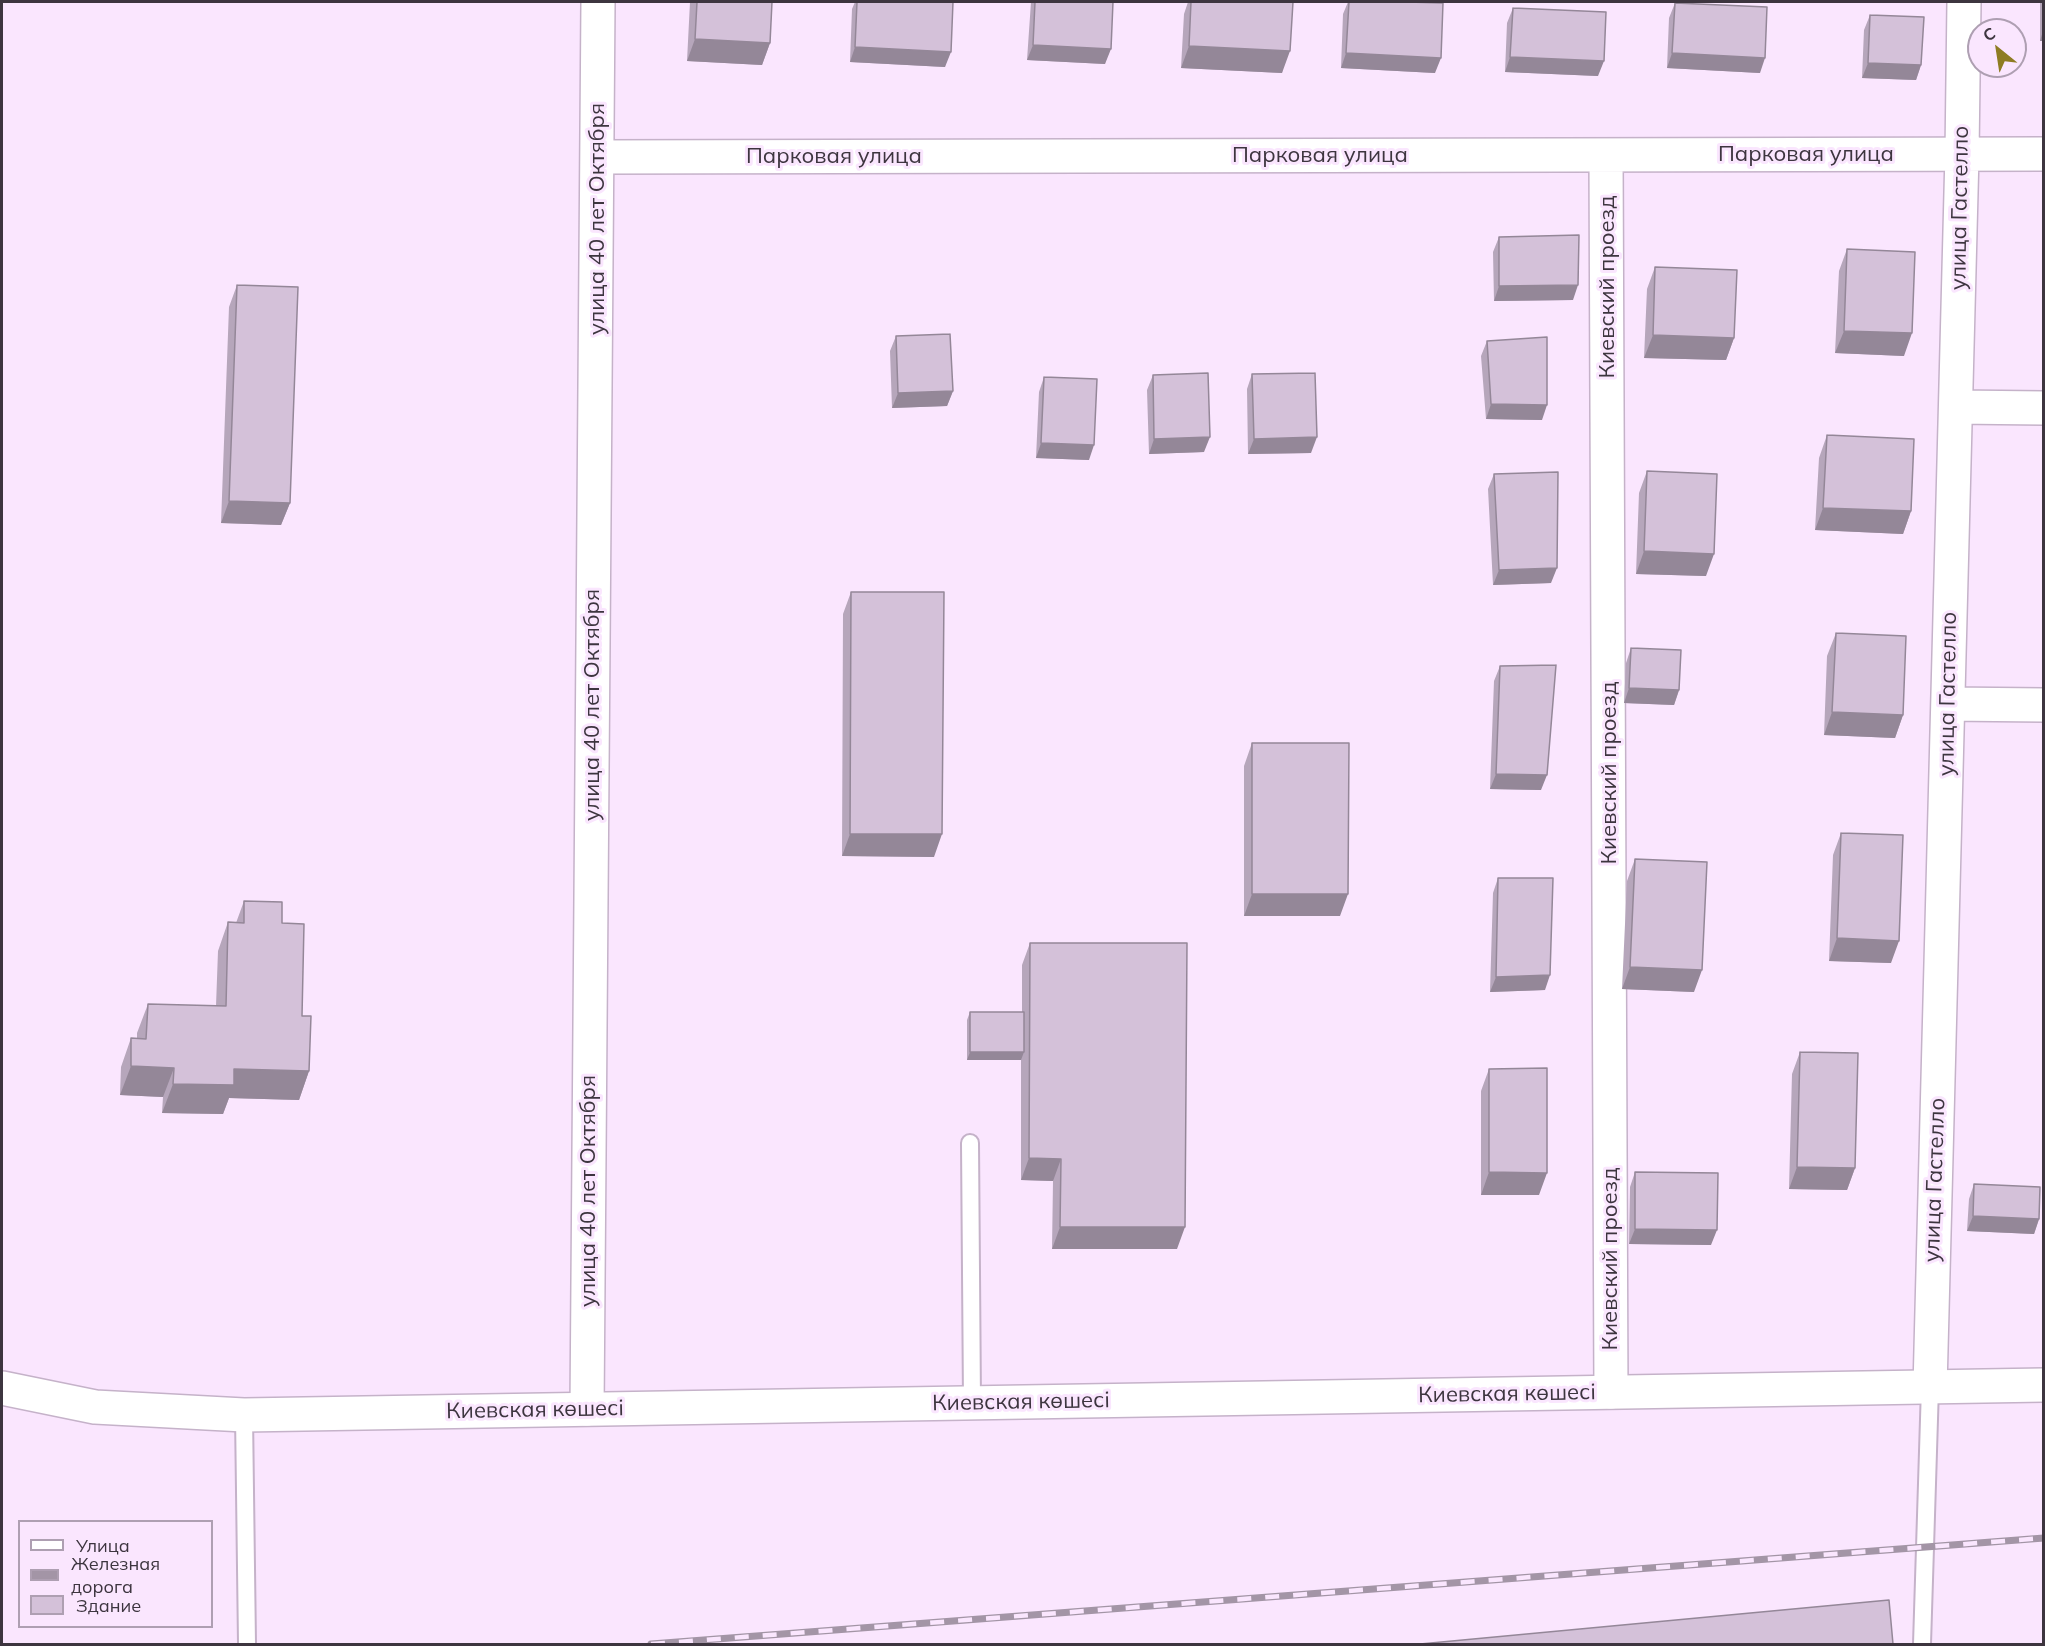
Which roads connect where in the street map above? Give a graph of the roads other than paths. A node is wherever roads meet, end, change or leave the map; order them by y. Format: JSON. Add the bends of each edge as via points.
{"nodes":[{"id":1,"x":598,"y":2,"type":"edge"},
{"id":2,"x":1964,"y":2,"type":"edge"},
{"id":3,"x":1962,"y":154,"type":"junction"},
{"id":4,"x":2043,"y":154,"type":"edge"},
{"id":5,"x":1606,"y":155,"type":"junction"},
{"id":6,"x":597,"y":157,"type":"junction"},
{"id":7,"x":1956,"y":406,"type":"junction"},
{"id":8,"x":2043,"y":408,"type":"edge"},
{"id":9,"x":1948,"y":704,"type":"junction"},
{"id":10,"x":2043,"y":705,"type":"edge"},
{"id":11,"x":970,"y":1143,"type":"dead end"},
{"id":12,"x":2043,"y":1385,"type":"edge"},
{"id":13,"x":1930,"y":1387,"type":"junction"},
{"id":14,"x":2,"y":1388,"type":"edge"},
{"id":15,"x":1611,"y":1392,"type":"junction"},
{"id":16,"x":972,"y":1402,"type":"junction"},
{"id":17,"x":587,"y":1409,"type":"junction"},
{"id":18,"x":244,"y":1415,"type":"junction"},
{"id":19,"x":247,"y":1644,"type":"edge"},
{"id":20,"x":1922,"y":1644,"type":"edge"}],
"edges":[{"from":1,"to":6,"type":"main road","name":"улица 40 лет Октября"},
{"from":2,"to":3,"type":"main road","name":"улица Гастелло"},
{"from":3,"to":4,"type":"main road","name":"Парковая улица"},
{"from":3,"to":5,"type":"main road","name":"Парковая улица"},
{"from":3,"to":7,"type":"main road","name":"улица Гастелло"},
{"from":5,"to":6,"type":"main road","name":"Парковая улица"},
{"from":5,"to":15,"type":"main road","name":"Киевский проезд"},
{"from":6,"to":17,"type":"main road","name":"улица 40 лет Октября"},
{"from":7,"to":8,"type":"main road"},
{"from":7,"to":9,"type":"main road","name":"улица Гастелло"},
{"from":9,"to":10,"type":"main road"},
{"from":9,"to":13,"type":"main road","name":"улица Гастелло"},
{"from":11,"to":16,"type":"lane"},
{"from":12,"to":13,"type":"main road","name":"Киевская көшесі"},
{"from":13,"to":15,"type":"main road","name":"Киевская көшесі"},
{"from":13,"to":20,"type":"lane"},
{"from":14,"to":18,"type":"main road","name":"Киевская көшесі","via":[[95,1407]]},
{"from":15,"to":16,"type":"main road","name":"Киевская көшесі"},
{"from":16,"to":17,"type":"main road","name":"Киевская көшесі"},
{"from":17,"to":18,"type":"main road","name":"Киевская көшесі"},
{"from":18,"to":19,"type":"lane"}]}
